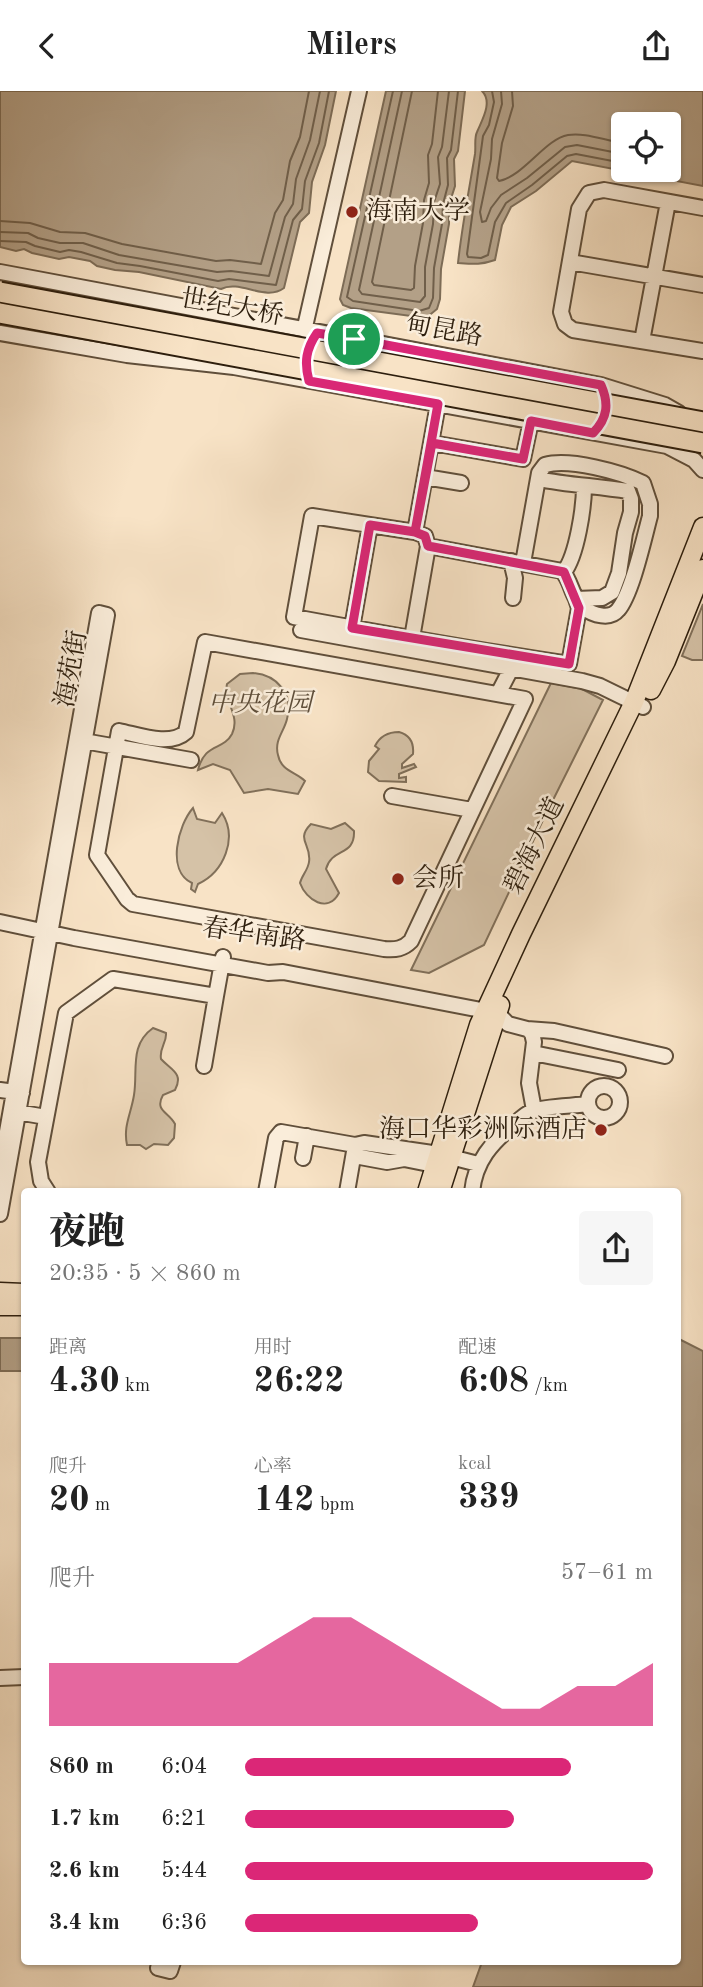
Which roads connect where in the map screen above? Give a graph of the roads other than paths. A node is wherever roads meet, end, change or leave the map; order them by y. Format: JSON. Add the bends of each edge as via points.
{"nodes":[{"id":1,"x":359,"y":91,"type":"edge"},
{"id":2,"x":668,"y":202,"type":"junction"},
{"id":3,"x":703,"y":208,"type":"edge"},
{"id":4,"x":570,"y":262,"type":"junction"},
{"id":5,"x":0,"y":272,"type":"edge"},
{"id":6,"x":654,"y":277,"type":"junction"},
{"id":7,"x":703,"y":285,"type":"edge"},
{"id":8,"x":0,"y":292,"type":"edge"},
{"id":9,"x":0,"y":313,"type":"edge"},
{"id":10,"x":311,"y":332,"type":"junction"},
{"id":11,"x":0,"y":333,"type":"edge"},
{"id":12,"x":642,"y":341,"type":"junction"},
{"id":13,"x":703,"y":351,"type":"edge"},
{"id":14,"x":309,"y":381,"type":"junction"},
{"id":15,"x":601,"y":385,"type":"junction"},
{"id":16,"x":438,"y":404,"type":"junction"},
{"id":17,"x":531,"y":421,"type":"junction"},
{"id":18,"x":703,"y":422,"type":"edge"},
{"id":19,"x":593,"y":433,"type":"junction"},
{"id":20,"x":703,"y":436,"type":"edge"},
{"id":21,"x":432,"y":443,"type":"junction"},
{"id":22,"x":703,"y":443,"type":"edge"},
{"id":23,"x":703,"y":470,"type":"edge"},
{"id":24,"x":425,"y":477,"type":"junction"},
{"id":25,"x":538,"y":479,"type":"junction"},
{"id":26,"x":461,"y":483,"type":"dead end"},
{"id":27,"x":584,"y":486,"type":"junction"},
{"id":28,"x":370,"y":525,"type":"junction"},
{"id":29,"x":703,"y":527,"type":"edge"},
{"id":30,"x":415,"y":532,"type":"junction"},
{"id":31,"x":428,"y":546,"type":"junction"},
{"id":32,"x":517,"y":562,"type":"junction"},
{"id":33,"x":703,"y":569,"type":"edge"},
{"id":34,"x":564,"y":572,"type":"junction"},
{"id":35,"x":513,"y":598,"type":"dead end"},
{"id":36,"x":576,"y":599,"type":"junction"},
{"id":37,"x":352,"y":628,"type":"junction"},
{"id":38,"x":301,"y":630,"type":"dead end"},
{"id":39,"x":412,"y":638,"type":"junction"},
{"id":40,"x":512,"y":667,"type":"junction"},
{"id":41,"x":498,"y":694,"type":"junction"},
{"id":42,"x":638,"y":705,"type":"junction"},
{"id":43,"x":80,"y":740,"type":"junction"},
{"id":44,"x":116,"y":746,"type":"junction"},
{"id":45,"x":191,"y":760,"type":"dead end"},
{"id":46,"x":392,"y":796,"type":"dead end"},
{"id":47,"x":472,"y":810,"type":"junction"},
{"id":48,"x":0,"y":913,"type":"edge"},
{"id":49,"x":0,"y":922,"type":"edge"},
{"id":50,"x":47,"y":927,"type":"junction"},
{"id":51,"x":223,"y":961,"type":"junction"},
{"id":52,"x":216,"y":996,"type":"junction"},
{"id":53,"x":493,"y":1008,"type":"junction"},
{"id":54,"x":527,"y":1029,"type":"junction"},
{"id":55,"x":533,"y":1053,"type":"junction"},
{"id":56,"x":665,"y":1056,"type":"dead end"},
{"id":57,"x":204,"y":1066,"type":"dead end"},
{"id":58,"x":618,"y":1070,"type":"dead end"},
{"id":59,"x":12,"y":1092,"type":"edge"},
{"id":60,"x":588,"y":1104,"type":"dead end"},
{"id":61,"x":534,"y":1110,"type":"junction"},
{"id":62,"x":15,"y":1112,"type":"junction"},
{"id":63,"x":46,"y":1117,"type":"junction"},
{"id":64,"x":307,"y":1136,"type":"junction"},
{"id":65,"x":355,"y":1145,"type":"junction"},
{"id":66,"x":303,"y":1158,"type":"dead end"},
{"id":67,"x":443,"y":1161,"type":"junction"},
{"id":68,"x":478,"y":1164,"type":"junction"},
{"id":69,"x":0,"y":1171,"type":"edge"},
{"id":70,"x":45,"y":1188,"type":"edge"},
{"id":71,"x":267,"y":1188,"type":"edge"},
{"id":72,"x":348,"y":1188,"type":"edge"},
{"id":73,"x":429,"y":1188,"type":"edge"},
{"id":74,"x":440,"y":1188,"type":"edge"},
{"id":75,"x":473,"y":1188,"type":"edge"},
{"id":76,"x":0,"y":1214,"type":"edge"},
{"id":77,"x":0,"y":1292,"type":"edge"},
{"id":78,"x":21,"y":1293,"type":"edge"},
{"id":79,"x":0,"y":1306,"type":"edge"},
{"id":80,"x":21,"y":1306,"type":"edge"},
{"id":81,"x":21,"y":1677,"type":"edge"},
{"id":82,"x":0,"y":1680,"type":"edge"},
{"id":83,"x":21,"y":1682,"type":"edge"},
{"id":84,"x":159,"y":1965,"type":"edge"},
{"id":85,"x":172,"y":1965,"type":"edge"}],
"edges":[{"from":1,"to":10,"type":"street","via":[[310,294]]},
{"from":2,"to":3,"type":"street"},
{"from":2,"to":4,"type":"street","via":[[604,190],[589,193],[579,209]]},
{"from":2,"to":6,"type":"street"},
{"from":4,"to":6,"type":"street"},
{"from":4,"to":12,"type":"street","via":[[561,312],[568,328]]},
{"from":5,"to":10,"type":"street","name":"甸昆路"},
{"from":6,"to":7,"type":"street"},
{"from":6,"to":12,"type":"street"},
{"from":8,"to":18,"type":"highway","name":"世纪大桥","bridge":true},
{"from":9,"to":22,"type":"highway","name":"世纪大桥","bridge":true},
{"from":10,"to":14,"type":"street","via":[[305,363]]},
{"from":10,"to":15,"type":"street","name":"甸昆路"},
{"from":11,"to":14,"type":"street"},
{"from":12,"to":13,"type":"street"},
{"from":14,"to":16,"type":"street"},
{"from":15,"to":19,"type":"street","via":[[607,411]]},
{"from":15,"to":20,"type":"street","name":"甸昆路","via":[[666,405]]},
{"from":16,"to":17,"type":"street"},
{"from":16,"to":21,"type":"street"},
{"from":17,"to":19,"type":"street"},
{"from":17,"to":21,"type":"street","via":[[523,459]]},
{"from":19,"to":23,"type":"street","via":[[667,446]]},
{"from":21,"to":24,"type":"street"},
{"from":24,"to":26,"type":"street"},
{"from":24,"to":30,"type":"street"},
{"from":25,"to":27,"type":"street"},
{"from":25,"to":32,"type":"street"},
{"from":25,"to":36,"type":"street","via":[[541,468],[556,463],[608,471],[645,486],[650,516],[618,610],[600,615]]},
{"from":27,"to":34,"type":"street","via":[[571,561]]},
{"from":27,"to":36,"type":"street","via":[[628,491],[631,512],[612,592],[603,598]]},
{"from":28,"to":30,"type":"street"},
{"from":28,"to":37,"type":"street"},
{"from":28,"to":37,"type":"street","via":[[312,516],[295,617]]},
{"from":29,"to":42,"type":"main road","name":"碧海大道"},
{"from":30,"to":31,"type":"street","via":[[425,536]]},
{"from":31,"to":32,"type":"street"},
{"from":31,"to":39,"type":"street"},
{"from":32,"to":34,"type":"street"},
{"from":32,"to":35,"type":"street"},
{"from":33,"to":42,"type":"main road","name":"碧海大道","via":[[666,661]]},
{"from":34,"to":36,"type":"street"},
{"from":36,"to":39,"type":"street","via":[[579,608],[569,664]]},
{"from":37,"to":39,"type":"street"},
{"from":38,"to":40,"type":"street"},
{"from":40,"to":41,"type":"street"},
{"from":40,"to":42,"type":"street","via":[[600,686]]},
{"from":41,"to":44,"type":"street","via":[[205,642],[186,732],[169,740],[119,731]]},
{"from":41,"to":47,"type":"street","via":[[525,699]]},
{"from":42,"to":53,"type":"main road","name":"碧海大道"},
{"from":43,"to":43,"type":"street","name":"海苑街","via":[[99,613],[107,615]]},
{"from":43,"to":44,"type":"street"},
{"from":43,"to":50,"type":"street","name":"海苑街"},
{"from":44,"to":45,"type":"street"},
{"from":44,"to":47,"type":"street","via":[[97,855],[133,904],[216,919],[401,949],[411,941]]},
{"from":46,"to":47,"type":"street"},
{"from":48,"to":50,"type":"street","name":"春华南路"},
{"from":49,"to":50,"type":"street","name":"春华南路"},
{"from":50,"to":51,"type":"street","name":"春华南路"},
{"from":50,"to":59,"type":"street","name":"海苑街"},
{"from":51,"to":52,"type":"street"},
{"from":51,"to":53,"type":"street","name":"春华南路","via":[[286,964]]},
{"from":52,"to":57,"type":"street"},
{"from":52,"to":63,"type":"street","via":[[113,979],[66,1013]]},
{"from":53,"to":54,"type":"street","name":"春华南路","via":[[508,1024]]},
{"from":53,"to":67,"type":"main road","name":"碧海大道"},
{"from":54,"to":55,"type":"street","via":[[532,1034]]},
{"from":54,"to":56,"type":"street"},
{"from":55,"to":58,"type":"street"},
{"from":55,"to":61,"type":"street","via":[[529,1083]]},
{"from":59,"to":62,"type":"street","name":"海苑街"},
{"from":60,"to":61,"type":"street"},
{"from":61,"to":68,"type":"street","via":[[500,1136]]},
{"from":62,"to":63,"type":"street"},
{"from":62,"to":69,"type":"street","name":"海苑街"},
{"from":62,"to":76,"type":"street","name":"海苑街"},
{"from":63,"to":70,"type":"street","via":[[38,1169]]},
{"from":64,"to":65,"type":"street"},
{"from":64,"to":66,"type":"street"},
{"from":64,"to":71,"type":"street","via":[[277,1135]]},
{"from":65,"to":67,"type":"street","via":[[360,1157],[387,1162],[395,1155]]},
{"from":65,"to":72,"type":"street"},
{"from":67,"to":68,"type":"street"},
{"from":67,"to":73,"type":"main road","name":"碧海大道"},
{"from":67,"to":74,"type":"main road","name":"碧海大道"},
{"from":68,"to":75,"type":"street"},
{"from":77,"to":78,"type":"main road"},
{"from":79,"to":80,"type":"main road"},
{"from":81,"to":82,"type":"street"},
{"from":82,"to":83,"type":"street"},
{"from":84,"to":85,"type":"street","via":[[170,1972]]}]}
